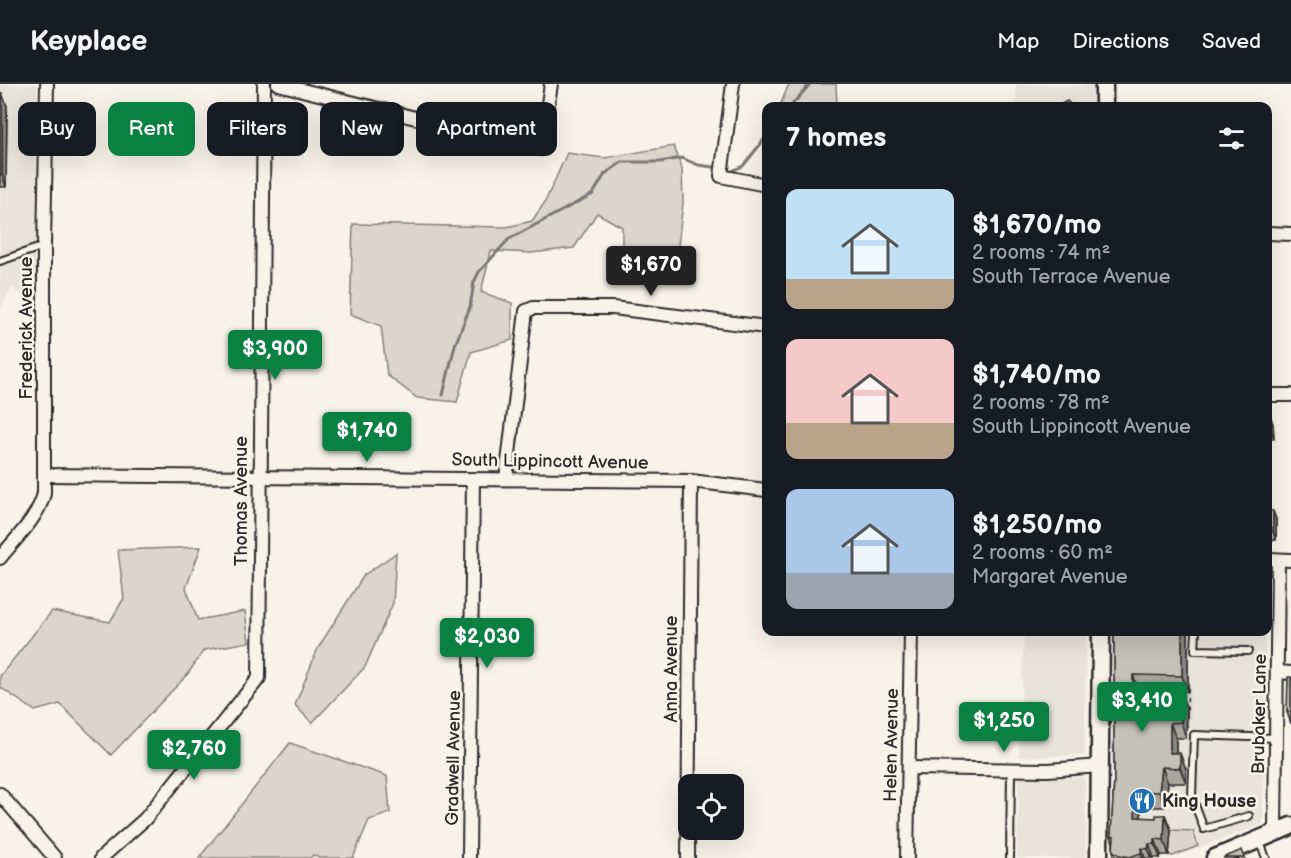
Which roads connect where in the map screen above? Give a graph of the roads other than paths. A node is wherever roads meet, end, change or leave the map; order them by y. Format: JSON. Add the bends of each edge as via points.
{"nodes":[{"id":1,"x":47,"y":84,"type":"edge"},
{"id":2,"x":264,"y":84,"type":"edge"},
{"id":3,"x":278,"y":84,"type":"edge"},
{"id":4,"x":551,"y":84,"type":"edge"},
{"id":5,"x":732,"y":84,"type":"edge"},
{"id":6,"x":1104,"y":84,"type":"edge"},
{"id":7,"x":1104,"y":102,"type":"edge"},
{"id":8,"x":762,"y":184,"type":"edge"},
{"id":9,"x":1272,"y":233,"type":"edge"},
{"id":10,"x":1291,"y":234,"type":"edge"},
{"id":11,"x":44,"y":246,"type":"junction"},
{"id":12,"x":0,"y":261,"type":"edge"},
{"id":13,"x":762,"y":327,"type":"edge"},
{"id":14,"x":1272,"y":395,"type":"edge"},
{"id":15,"x":1291,"y":395,"type":"edge"},
{"id":16,"x":44,"y":475,"type":"junction"},
{"id":17,"x":259,"y":477,"type":"junction"},
{"id":18,"x":474,"y":479,"type":"junction"},
{"id":19,"x":506,"y":479,"type":"junction"},
{"id":20,"x":691,"y":481,"type":"junction"},
{"id":21,"x":762,"y":490,"type":"edge"},
{"id":22,"x":0,"y":558,"type":"edge"},
{"id":23,"x":1279,"y":560,"type":"edge"},
{"id":24,"x":910,"y":636,"type":"edge"},
{"id":25,"x":1101,"y":636,"type":"edge"},
{"id":26,"x":1196,"y":636,"type":"edge"},
{"id":27,"x":1248,"y":651,"type":"dead end"},
{"id":28,"x":1278,"y":672,"type":"junction"},
{"id":29,"x":1291,"y":673,"type":"edge"},
{"id":30,"x":1276,"y":738,"type":"junction"},
{"id":31,"x":1100,"y":766,"type":"junction"},
{"id":32,"x":909,"y":768,"type":"junction"},
{"id":33,"x":1011,"y":768,"type":"junction"},
{"id":34,"x":0,"y":794,"type":"edge"},
{"id":35,"x":1249,"y":816,"type":"dead end"},
{"id":36,"x":1291,"y":826,"type":"edge"},
{"id":37,"x":1275,"y":832,"type":"junction"},
{"id":38,"x":1259,"y":839,"type":"junction"},
{"id":39,"x":55,"y":858,"type":"edge"},
{"id":40,"x":101,"y":858,"type":"edge"},
{"id":41,"x":470,"y":858,"type":"edge"},
{"id":42,"x":688,"y":858,"type":"edge"},
{"id":43,"x":908,"y":858,"type":"edge"},
{"id":44,"x":1010,"y":858,"type":"edge"},
{"id":45,"x":1099,"y":858,"type":"edge"},
{"id":46,"x":1215,"y":858,"type":"edge"},
{"id":47,"x":1266,"y":858,"type":"edge"}],
"edges":[{"from":1,"to":11,"type":"street","name":"Frederick Avenue"},
{"from":2,"to":17,"type":"street","name":"Thomas Avenue"},
{"from":3,"to":4,"type":"street","via":[[541,148]]},
{"from":5,"to":8,"type":"street","via":[[721,176]]},
{"from":6,"to":7,"type":"main road"},
{"from":9,"to":10,"type":"street"},
{"from":11,"to":12,"type":"lane"},
{"from":11,"to":16,"type":"street","name":"Frederick Avenue"},
{"from":13,"to":19,"type":"street","via":[[612,308],[526,311]]},
{"from":14,"to":15,"type":"street"},
{"from":16,"to":17,"type":"street","name":"South Lippincott Avenue"},
{"from":16,"to":22,"type":"street","name":"Frederick Avenue","via":[[42,502]]},
{"from":17,"to":18,"type":"street","name":"South Lippincott Avenue"},
{"from":17,"to":40,"type":"street","name":"Thomas Avenue","via":[[259,678],[145,819]]},
{"from":18,"to":19,"type":"street","name":"South Lippincott Avenue"},
{"from":18,"to":41,"type":"street","name":"Gradwell Avenue"},
{"from":19,"to":20,"type":"street","name":"South Lippincott Avenue"},
{"from":20,"to":21,"type":"street","name":"South Lippincott Avenue"},
{"from":20,"to":42,"type":"street","name":"Anna Avenue"},
{"from":23,"to":28,"type":"street","name":"Brubaker Lane"},
{"from":24,"to":32,"type":"street","name":"Helen Avenue"},
{"from":25,"to":31,"type":"main road"},
{"from":26,"to":27,"type":"lane","via":[[1195,650]]},
{"from":28,"to":29,"type":"street"},
{"from":28,"to":30,"type":"street","name":"Brubaker Lane"},
{"from":30,"to":35,"type":"lane","via":[[1194,735],[1192,796],[1204,829]]},
{"from":30,"to":37,"type":"street","name":"Brubaker Lane"},
{"from":31,"to":33,"type":"street","via":[[1057,770]]},
{"from":31,"to":45,"type":"main road"},
{"from":32,"to":33,"type":"street"},
{"from":32,"to":43,"type":"street","name":"Helen Avenue"},
{"from":33,"to":44,"type":"lane"},
{"from":34,"to":39,"type":"street"},
{"from":36,"to":37,"type":"main road"},
{"from":37,"to":38,"type":"main road"},
{"from":38,"to":46,"type":"main road"},
{"from":38,"to":47,"type":"lane"}]}
